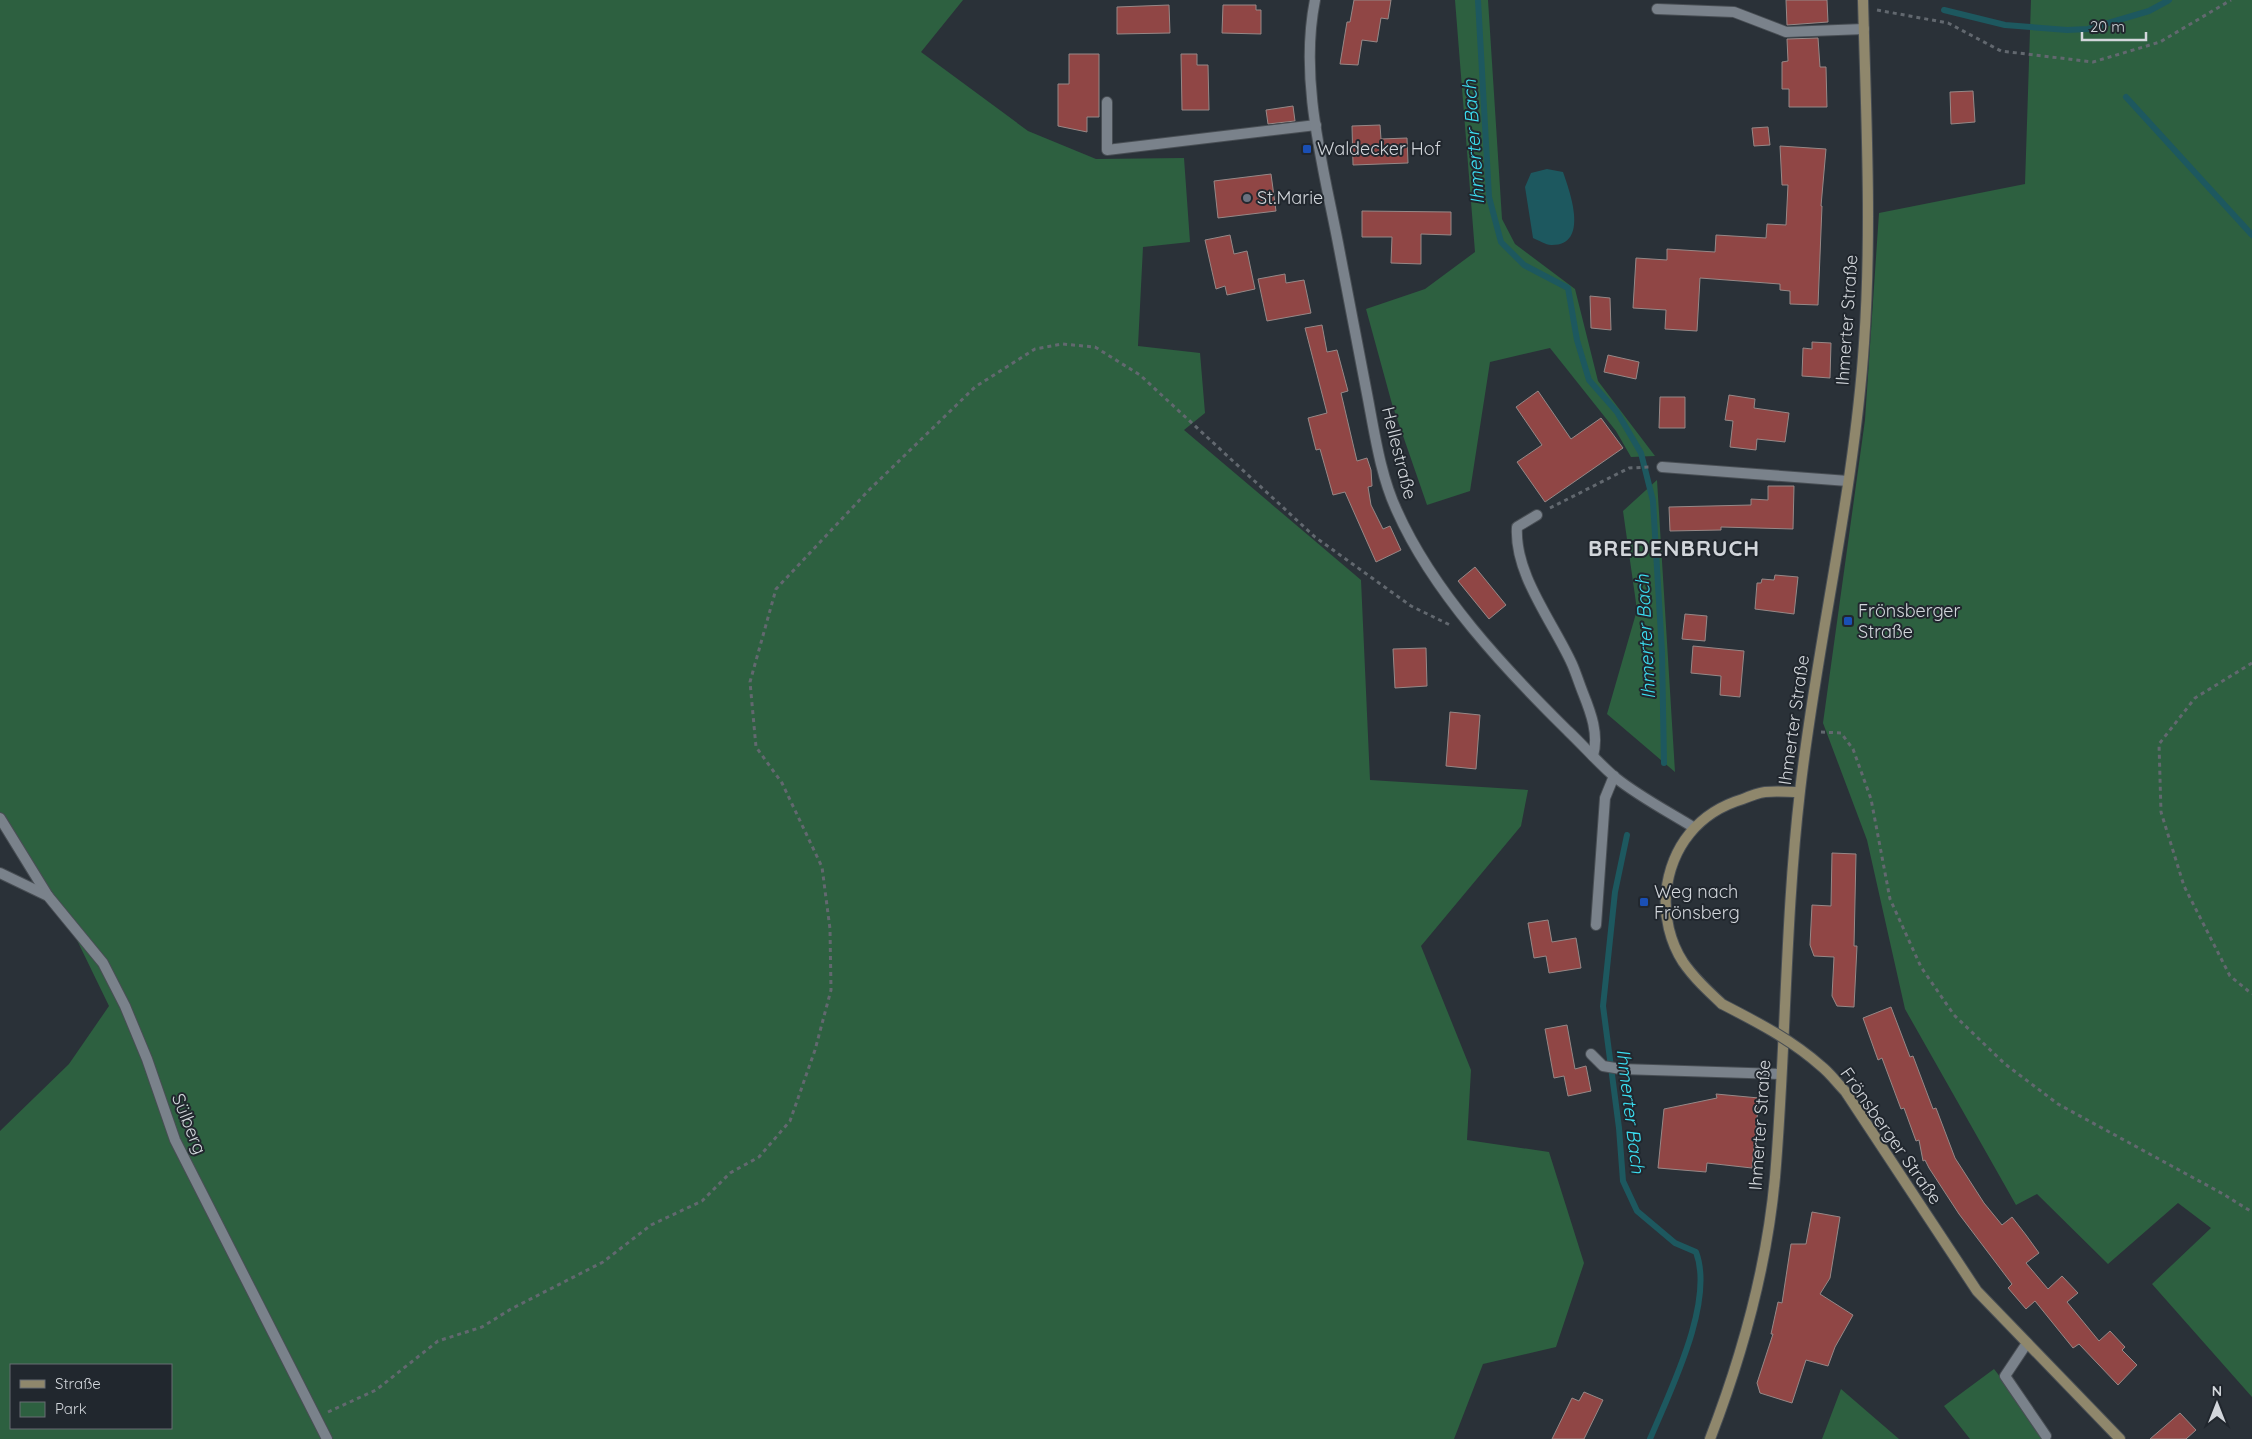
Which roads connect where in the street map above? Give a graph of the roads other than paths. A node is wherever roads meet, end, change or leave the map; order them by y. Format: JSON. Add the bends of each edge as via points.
{"nodes":[{"id":1,"x":1315,"y":0,"type":"edge"},
{"id":2,"x":1863,"y":4,"type":"edge"},
{"id":3,"x":1657,"y":9,"type":"dead end"},
{"id":4,"x":1864,"y":29,"type":"junction"},
{"id":5,"x":1107,"y":102,"type":"dead end"},
{"id":6,"x":1316,"y":125,"type":"junction"},
{"id":7,"x":1662,"y":467,"type":"dead end"},
{"id":8,"x":1848,"y":481,"type":"junction"},
{"id":9,"x":1537,"y":515,"type":"road end"},
{"id":10,"x":1593,"y":756,"type":"junction"},
{"id":11,"x":1614,"y":776,"type":"junction"},
{"id":12,"x":1800,"y":792,"type":"junction"},
{"id":13,"x":0,"y":818,"type":"edge"},
{"id":14,"x":1693,"y":827,"type":"junction"},
{"id":15,"x":0,"y":873,"type":"edge"},
{"id":16,"x":48,"y":896,"type":"junction"},
{"id":17,"x":1596,"y":925,"type":"dead end"},
{"id":18,"x":1591,"y":1054,"type":"dead end"},
{"id":19,"x":1780,"y":1074,"type":"junction"},
{"id":20,"x":2028,"y":1343,"type":"junction"},
{"id":21,"x":2046,"y":1436,"type":"dead end"},
{"id":22,"x":327,"y":1439,"type":"edge"},
{"id":23,"x":1710,"y":1439,"type":"edge"},
{"id":24,"x":2120,"y":1439,"type":"edge"}],
"edges":[{"from":1,"to":6,"type":"street","name":"Hellestraße","via":[[1310,48]]},
{"from":2,"to":4,"type":"main road","name":"Ihmerter Straße"},
{"from":3,"to":4,"type":"street","via":[[1734,12],[1786,32]]},
{"from":4,"to":8,"type":"main road","name":"Ihmerter Straße","via":[[1869,219],[1864,344]]},
{"from":5,"to":6,"type":"street","via":[[1107,150]]},
{"from":6,"to":10,"type":"street","name":"Hellestraße","via":[[1373,423],[1396,510],[1436,578],[1484,642],[1531,695]]},
{"from":7,"to":8,"type":"street"},
{"from":8,"to":12,"type":"main road","name":"Ihmerter Straße"},
{"from":9,"to":10,"type":"street","via":[[1517,527],[1516,544],[1532,588],[1572,664],[1588,705],[1595,735]]},
{"from":10,"to":11,"type":"street","name":"Hellestraße"},
{"from":11,"to":14,"type":"street","name":"Hellestraße"},
{"from":11,"to":17,"type":"street","via":[[1605,798]]},
{"from":12,"to":14,"type":"main road","name":"Frönsberger Straße","via":[[1764,792],[1736,801],[1714,811]]},
{"from":12,"to":19,"type":"main road","name":"Ihmerter Straße"},
{"from":13,"to":16,"type":"street"},
{"from":14,"to":20,"type":"main road","name":"Frönsberger Straße","bridge":true,"via":[[1681,844],[1668,878],[1666,901],[1667,922],[1682,961],[1698,982],[1722,1004],[1795,1045],[1822,1066],[1845,1091],[1977,1290]]},
{"from":15,"to":16,"type":"street","name":"Sülberg"},
{"from":16,"to":22,"type":"street","name":"Sülberg","via":[[103,962],[143,1050],[175,1140]]},
{"from":18,"to":19,"type":"street","via":[[1603,1066],[1621,1069]]},
{"from":19,"to":23,"type":"main road","name":"Ihmerter Straße","via":[[1775,1180],[1762,1261],[1743,1340]]},
{"from":20,"to":21,"type":"street","via":[[2005,1376]]},
{"from":20,"to":24,"type":"main road","name":"Frönsberger Straße"}]}
